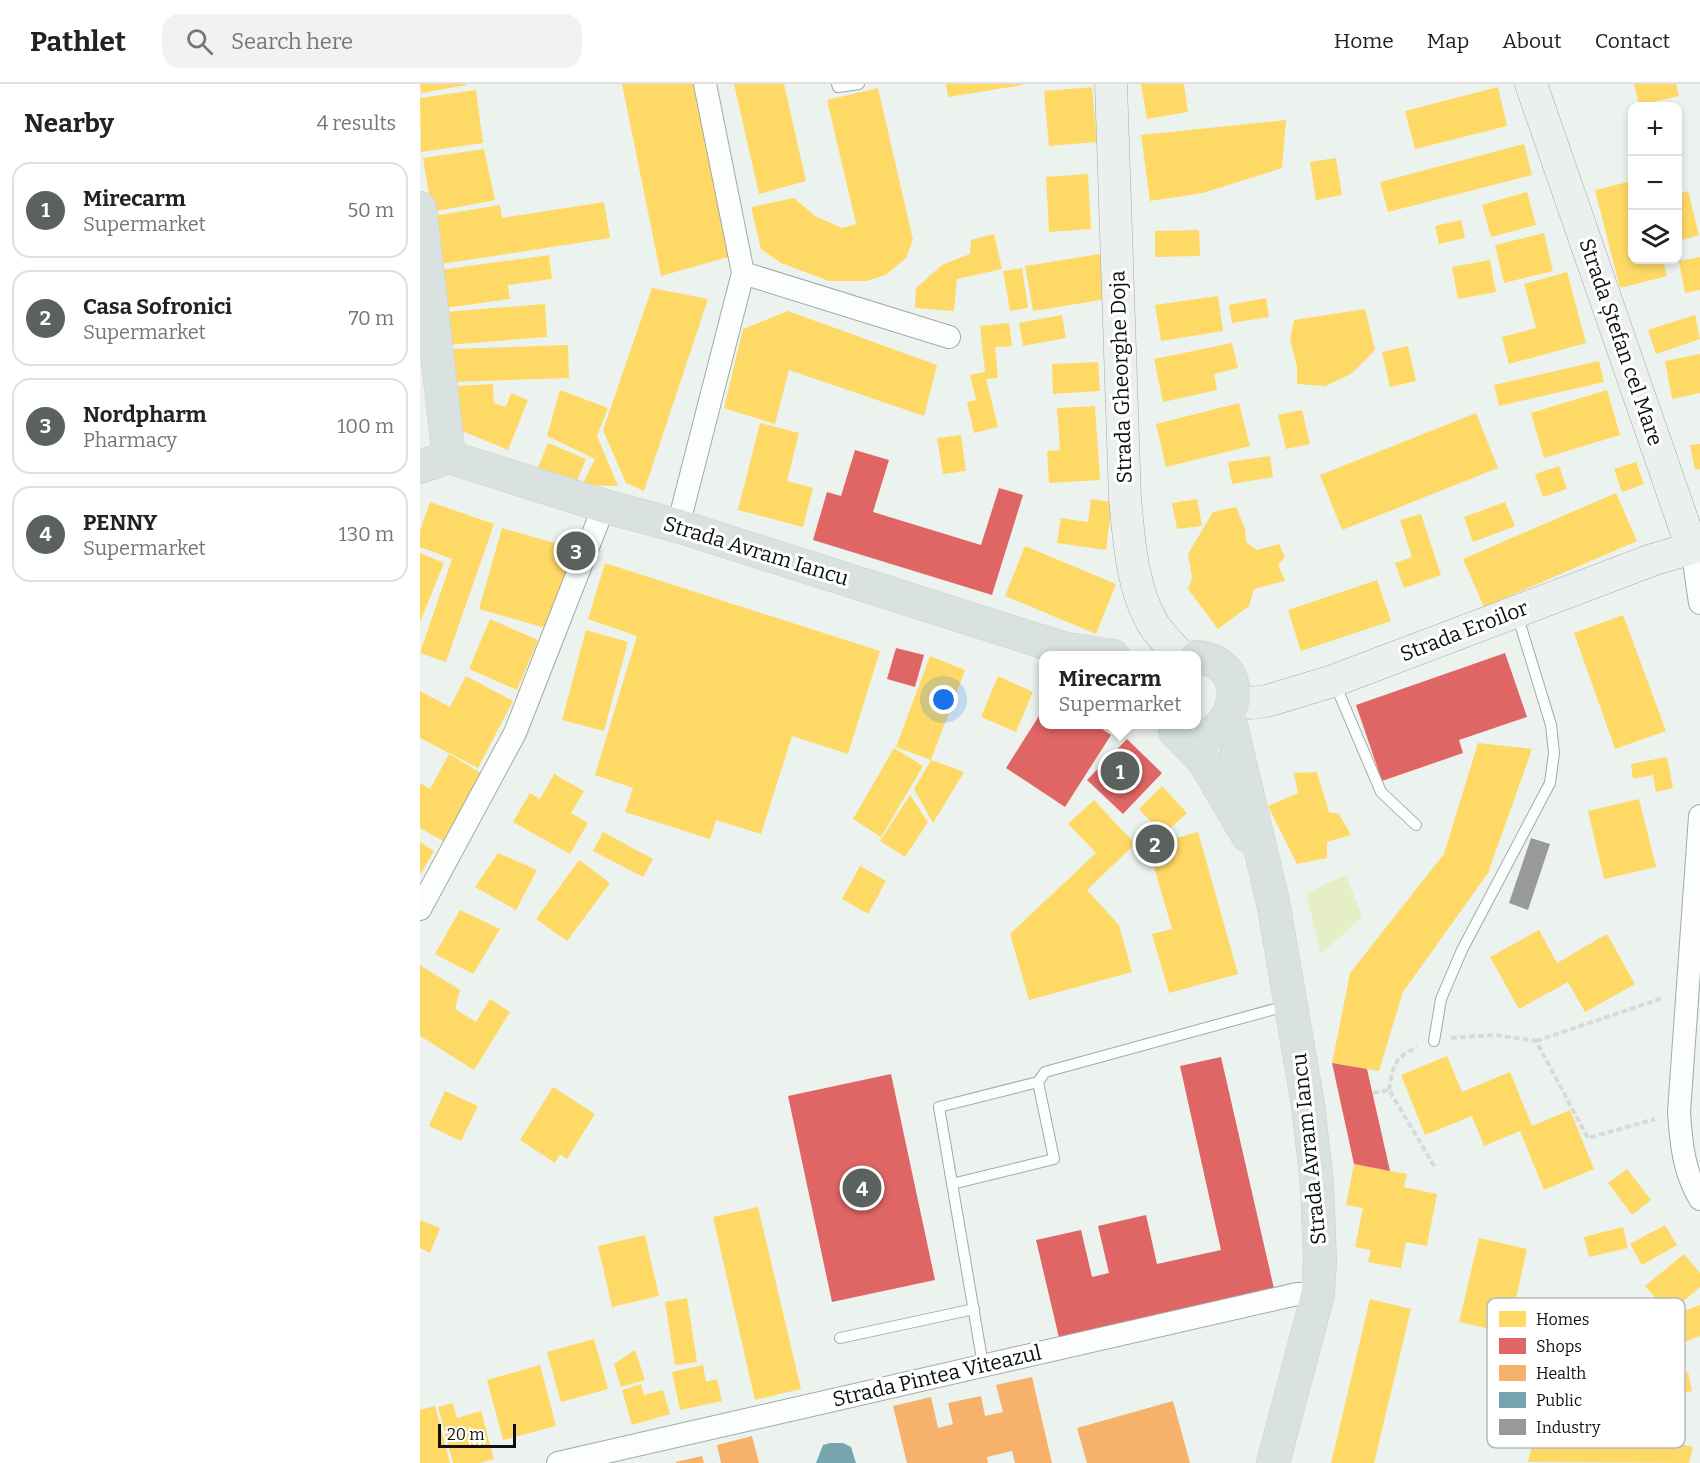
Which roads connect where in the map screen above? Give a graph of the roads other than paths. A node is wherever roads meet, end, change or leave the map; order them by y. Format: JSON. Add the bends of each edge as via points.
{"nodes":[{"id":1,"x":705,"y":84,"type":"edge"},
{"id":2,"x":837,"y":84,"type":"edge"},
{"id":3,"x":859,"y":84,"type":"edge"},
{"id":4,"x":1111,"y":84,"type":"edge"},
{"id":5,"x":1531,"y":84,"type":"edge"},
{"id":6,"x":420,"y":208,"type":"edge"},
{"id":7,"x":743,"y":273,"type":"junction"},
{"id":8,"x":949,"y":337,"type":"dead end"},
{"id":9,"x":435,"y":462,"type":"edge"},
{"id":10,"x":604,"y":506,"type":"junction"},
{"id":11,"x":678,"y":526,"type":"junction"},
{"id":12,"x":1692,"y":548,"type":"junction"},
{"id":13,"x":1700,"y":603,"type":"edge"},
{"id":14,"x":1516,"y":610,"type":"junction"},
{"id":15,"x":1066,"y":651,"type":"edge"},
{"id":16,"x":1176,"y":651,"type":"edge"},
{"id":17,"x":1201,"y":657,"type":"edge"},
{"id":18,"x":1333,"y":681,"type":"junction"},
{"id":19,"x":1232,"y":707,"type":"junction"},
{"id":20,"x":1172,"y":729,"type":"edge"},
{"id":21,"x":1174,"y":729,"type":"edge"},
{"id":22,"x":1700,"y":816,"type":"edge"},
{"id":23,"x":1416,"y":825,"type":"dead end"},
{"id":24,"x":1274,"y":902,"type":"junction"},
{"id":25,"x":420,"y":909,"type":"edge"},
{"id":26,"x":1292,"y":1004,"type":"junction"},
{"id":27,"x":1434,"y":1041,"type":"road end"},
{"id":28,"x":1038,"y":1082,"type":"junction"},
{"id":29,"x":1694,"y":1177,"type":"edge"},
{"id":30,"x":952,"y":1184,"type":"junction"},
{"id":31,"x":1700,"y":1199,"type":"edge"},
{"id":32,"x":1318,"y":1294,"type":"junction"},
{"id":33,"x":974,"y":1309,"type":"junction"},
{"id":34,"x":840,"y":1338,"type":"dead end"},
{"id":35,"x":983,"y":1365,"type":"junction"},
{"id":36,"x":558,"y":1463,"type":"edge"},
{"id":37,"x":1273,"y":1463,"type":"edge"}],
"edges":[{"from":1,"to":7,"type":"street"},
{"from":2,"to":3,"type":"lane"},
{"from":4,"to":16,"type":"main road","name":"Strada Gheorghe Doja","via":[[1125,499],[1130,545],[1142,597],[1155,627]]},
{"from":5,"to":12,"type":"main road","name":"Strada Ștefan cel Mare"},
{"from":6,"to":9,"type":"main road"},
{"from":7,"to":8,"type":"street"},
{"from":7,"to":11,"type":"street"},
{"from":9,"to":10,"type":"main road","name":"Strada Avram Iancu"},
{"from":10,"to":11,"type":"main road","name":"Strada Avram Iancu"},
{"from":10,"to":25,"type":"street","via":[[515,732]]},
{"from":11,"to":15,"type":"main road","name":"Strada Avram Iancu"},
{"from":12,"to":13,"type":"street","name":"Strada Ștefan cel Mare"},
{"from":12,"to":14,"type":"main road","name":"Strada Eroilor"},
{"from":14,"to":18,"type":"main road","name":"Strada Eroilor"},
{"from":14,"to":27,"type":"lane","via":[[1551,725],[1554,753],[1550,783],[1462,950],[1441,999]]},
{"from":17,"to":19,"type":"main road","name":"Strada Avram Iancu","via":[[1226,672],[1232,684]]},
{"from":18,"to":19,"type":"main road","name":"Strada Eroilor"},
{"from":18,"to":23,"type":"lane","via":[[1381,792]]},
{"from":19,"to":21,"type":"main road","via":[[1212,732],[1194,737]]},
{"from":19,"to":24,"type":"main road","name":"Strada Avram Iancu"},
{"from":20,"to":24,"type":"main road","name":"Strada Avram Iancu","via":[[1204,761],[1247,833]]},
{"from":22,"to":29,"type":"street","via":[[1679,1112],[1681,1142]]},
{"from":24,"to":26,"type":"main road","name":"Strada Avram Iancu"},
{"from":26,"to":28,"type":"lane","via":[[1045,1072]]},
{"from":26,"to":32,"type":"main road","name":"Strada Avram Iancu","via":[[1317,1184]]},
{"from":28,"to":30,"type":"lane","via":[[939,1107]]},
{"from":28,"to":30,"type":"lane","via":[[1054,1159]]},
{"from":29,"to":31,"type":"street"},
{"from":30,"to":33,"type":"lane"},
{"from":32,"to":35,"type":"street","name":"Strada Pintea Viteazul","via":[[1297,1293]]},
{"from":32,"to":37,"type":"main road","name":"Strada Avram Iancu"},
{"from":33,"to":34,"type":"lane"},
{"from":33,"to":35,"type":"lane"},
{"from":35,"to":36,"type":"street","name":"Strada Pintea Viteazul"}]}
